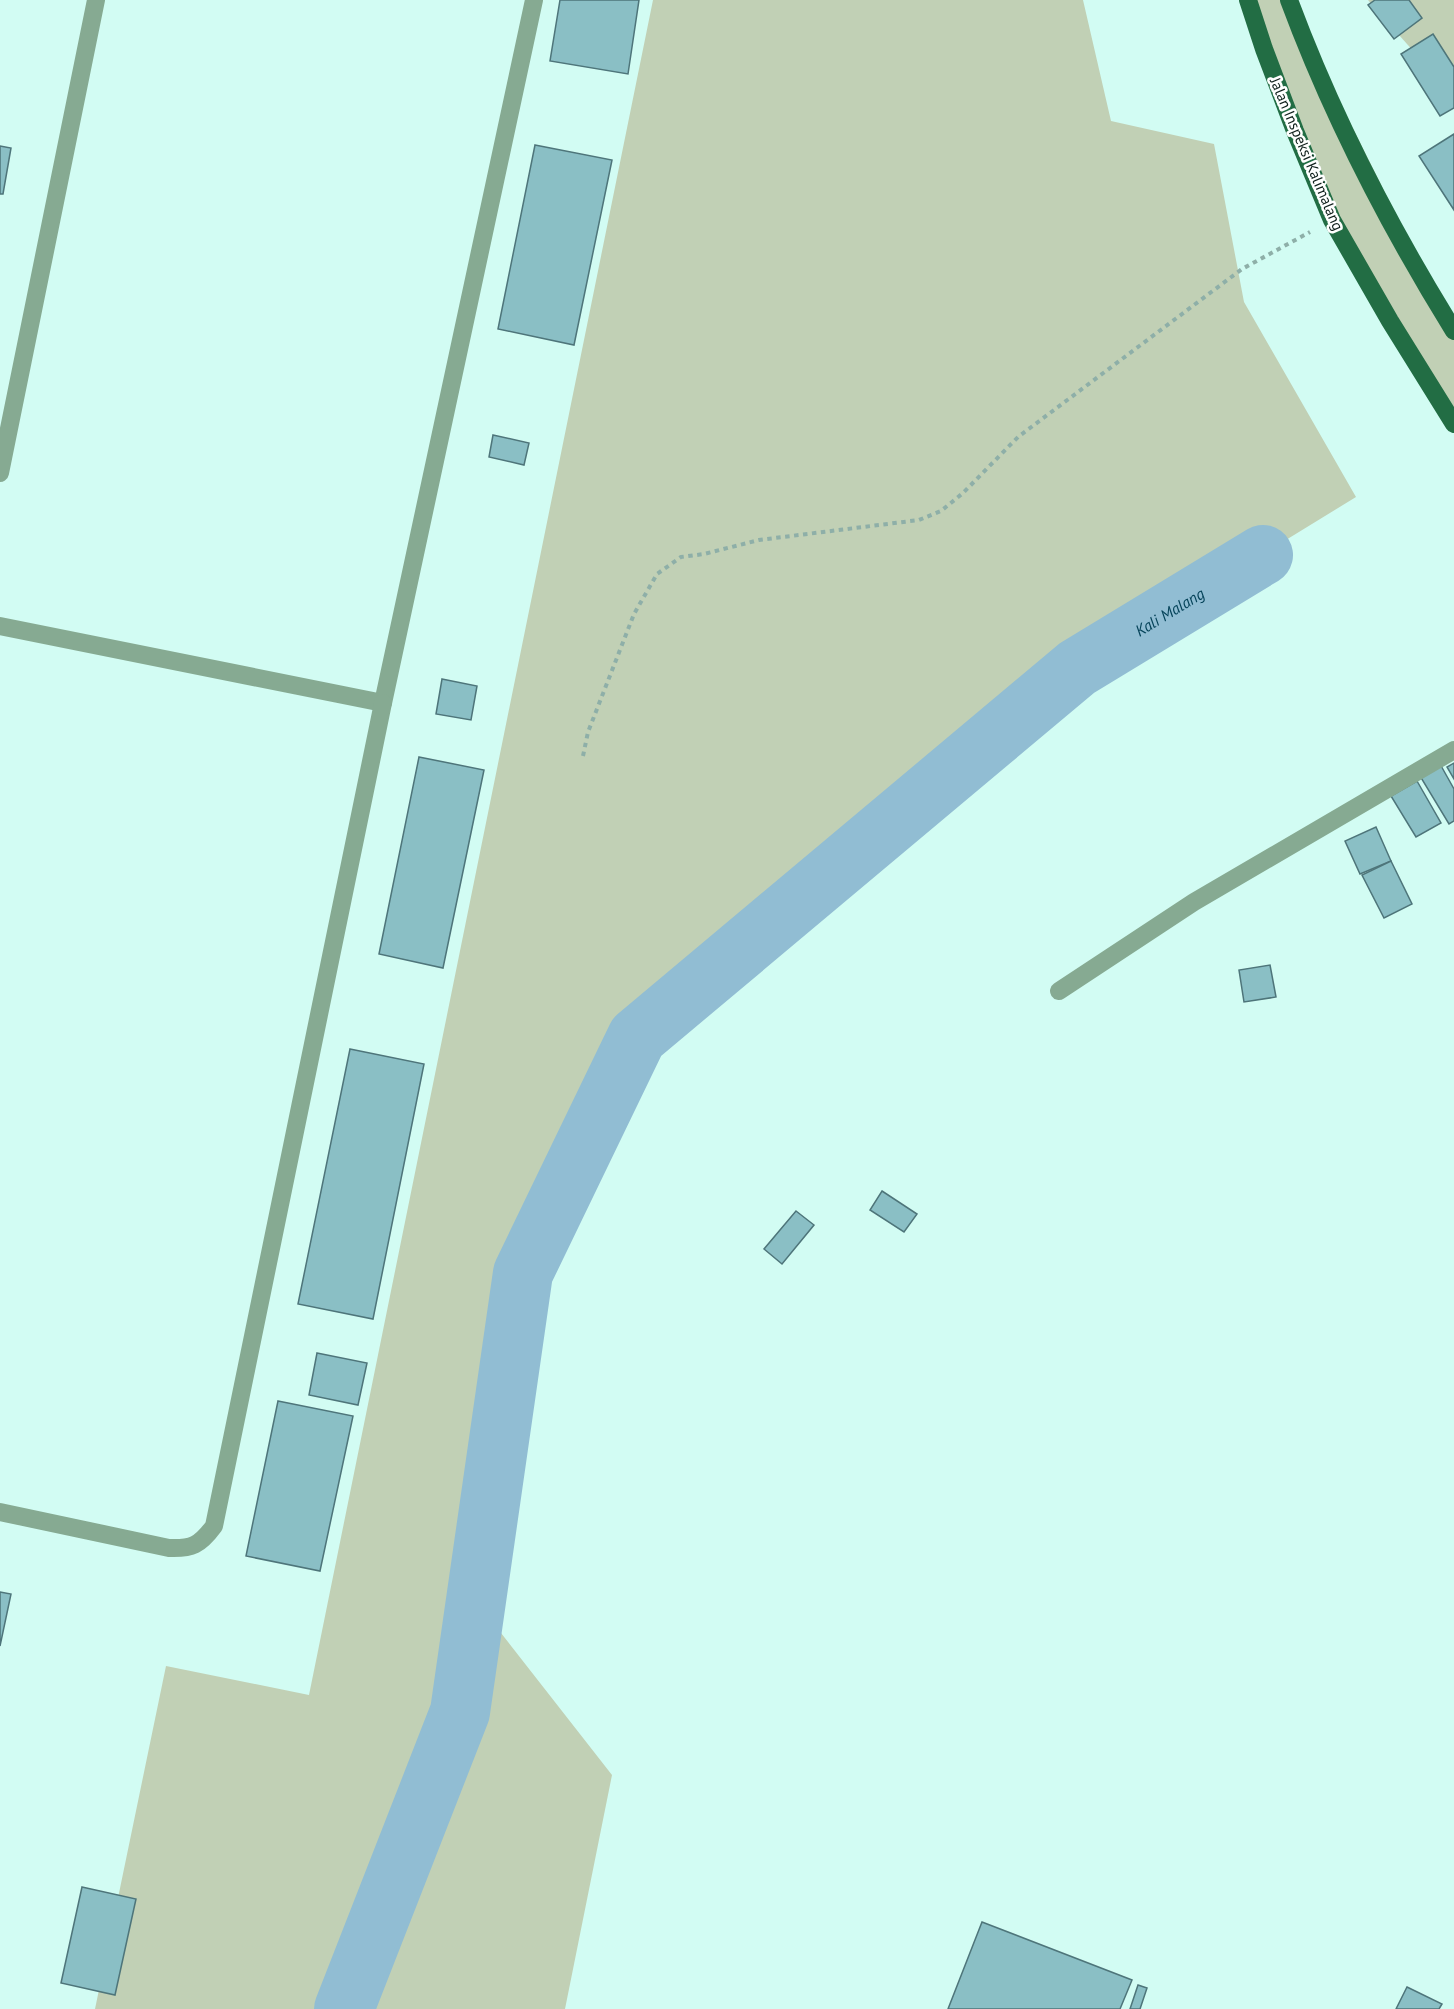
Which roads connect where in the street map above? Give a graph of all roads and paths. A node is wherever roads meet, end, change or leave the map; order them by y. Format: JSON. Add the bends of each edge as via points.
{"nodes":[{"id":1,"x":96,"y":0,"type":"edge"},
{"id":2,"x":534,"y":0,"type":"edge"},
{"id":3,"x":1248,"y":0,"type":"edge"},
{"id":4,"x":1289,"y":0,"type":"edge"},
{"id":5,"x":1332,"y":220,"type":"junction"},
{"id":6,"x":1454,"y":331,"type":"edge"},
{"id":7,"x":1454,"y":424,"type":"edge"},
{"id":8,"x":0,"y":473,"type":"edge"},
{"id":9,"x":0,"y":626,"type":"edge"},
{"id":10,"x":383,"y":703,"type":"junction"},
{"id":11,"x":1454,"y":750,"type":"edge"},
{"id":12,"x":583,"y":756,"type":"dead end"},
{"id":13,"x":1059,"y":991,"type":"dead end"},
{"id":14,"x":0,"y":1512,"type":"edge"}],
"edges":[{"from":1,"to":8,"type":"street"},
{"from":2,"to":10,"type":"street"},
{"from":3,"to":5,"type":"main road","name":"Jalan Inspeksi Kalimalang"},
{"from":4,"to":6,"type":"main road","via":[[1338,119],[1380,203]]},
{"from":5,"to":7,"type":"main road","name":"Jalan Inspeksi Kalimalang"},
{"from":5,"to":12,"type":"path","via":[[1242,269],[1018,437],[941,511],[919,520],[759,540],[681,557],[657,574],[634,614],[588,732]]},
{"from":9,"to":10,"type":"street"},
{"from":10,"to":14,"type":"street","via":[[214,1526],[194,1546],[169,1548]]},
{"from":11,"to":13,"type":"street","via":[[1194,902]]}]}
